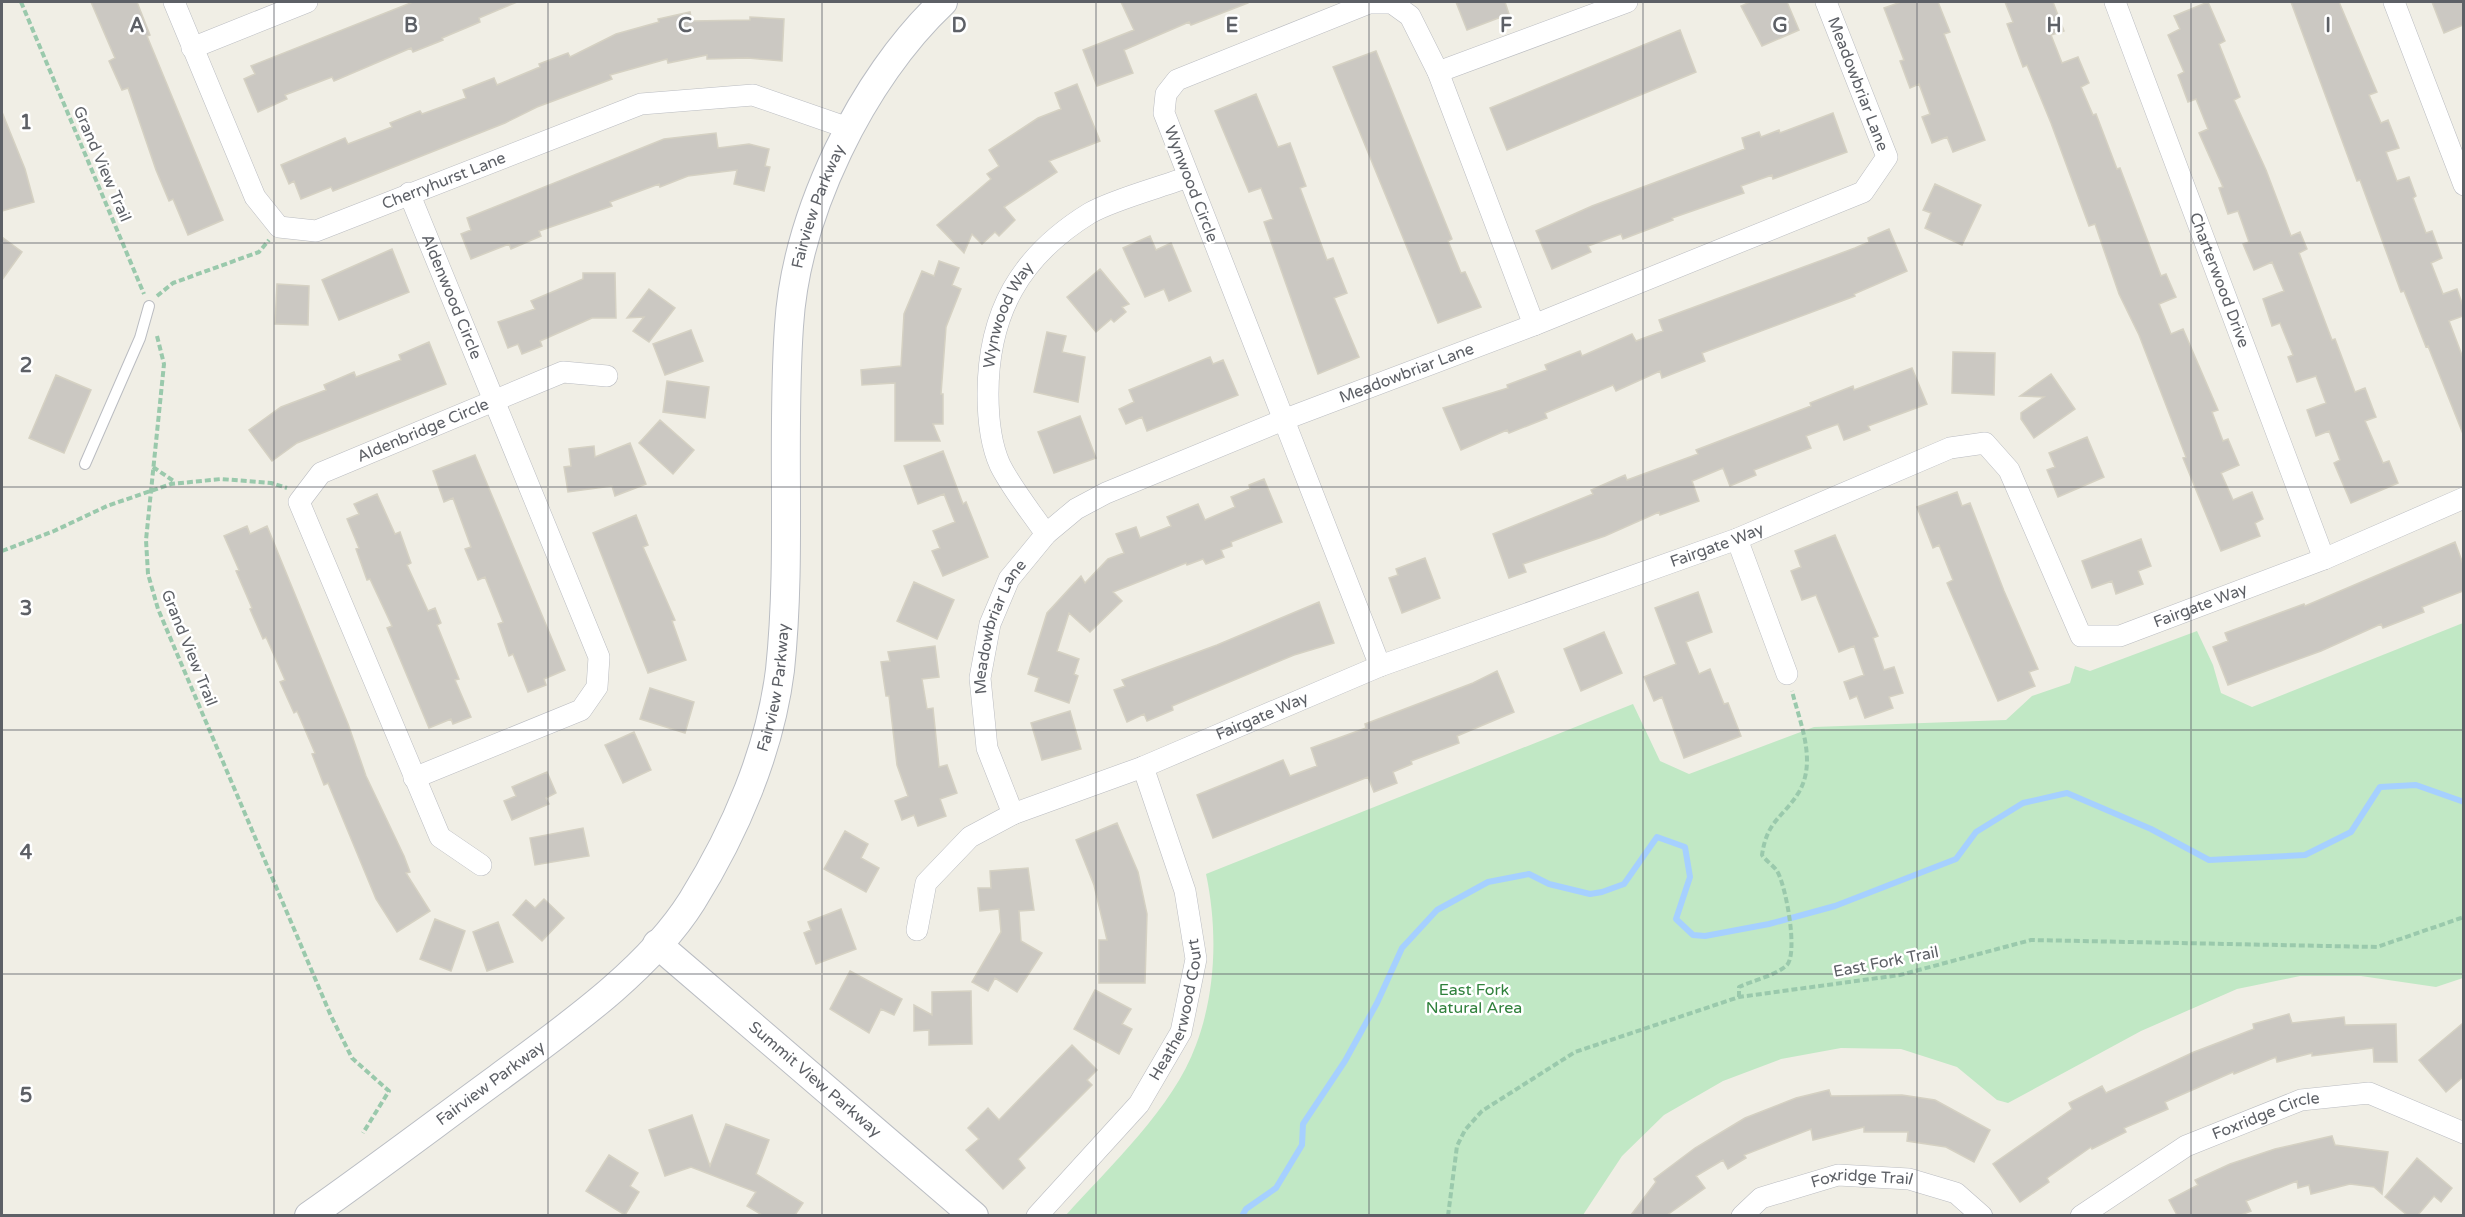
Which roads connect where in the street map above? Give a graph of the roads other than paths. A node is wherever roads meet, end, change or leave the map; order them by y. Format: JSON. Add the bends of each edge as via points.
{"nodes":[{"id":1,"x":174,"y":2,"type":"edge"},
{"id":2,"x":307,"y":2,"type":"edge"},
{"id":3,"x":943,"y":2,"type":"edge"},
{"id":4,"x":1627,"y":2,"type":"edge"},
{"id":5,"x":1826,"y":2,"type":"edge"},
{"id":6,"x":2394,"y":2,"type":"edge"},
{"id":7,"x":2120,"y":3,"type":"edge"},
{"id":8,"x":192,"y":48,"type":"junction"},
{"id":9,"x":1438,"y":72,"type":"junction"},
{"id":10,"x":848,"y":128,"type":"junction"},
{"id":11,"x":1188,"y":177,"type":"junction"},
{"id":12,"x":2463,"y":185,"type":"edge"},
{"id":13,"x":409,"y":193,"type":"junction"},
{"id":14,"x":149,"y":306,"type":"road end"},
{"id":15,"x":1534,"y":325,"type":"junction"},
{"id":16,"x":607,"y":376,"type":"dead end"},
{"id":17,"x":493,"y":401,"type":"junction"},
{"id":18,"x":1283,"y":420,"type":"junction"},
{"id":19,"x":85,"y":464,"type":"dead end"},
{"id":20,"x":2463,"y":498,"type":"edge"},
{"id":21,"x":1046,"y":534,"type":"junction"},
{"id":22,"x":1737,"y":539,"type":"junction"},
{"id":23,"x":2324,"y":559,"type":"junction"},
{"id":24,"x":1380,"y":666,"type":"junction"},
{"id":25,"x":1787,"y":674,"type":"road end"},
{"id":26,"x":1143,"y":767,"type":"junction"},
{"id":27,"x":414,"y":778,"type":"junction"},
{"id":28,"x":1012,"y":814,"type":"junction"},
{"id":29,"x":481,"y":865,"type":"dead end"},
{"id":30,"x":917,"y":930,"type":"dead end"},
{"id":31,"x":657,"y":944,"type":"junction"},
{"id":32,"x":2463,"y":1133,"type":"edge"},
{"id":33,"x":309,"y":1215,"type":"edge"},
{"id":34,"x":974,"y":1215,"type":"edge"},
{"id":35,"x":1037,"y":1215,"type":"edge"},
{"id":36,"x":1742,"y":1215,"type":"edge"},
{"id":37,"x":1982,"y":1215,"type":"edge"},
{"id":38,"x":2082,"y":1215,"type":"edge"}],
"edges":[{"from":1,"to":8,"type":"street"},
{"from":2,"to":8,"type":"street"},
{"from":3,"to":10,"type":"main road","name":"Fairview Parkway","via":[[884,69]]},
{"from":4,"to":9,"type":"street"},
{"from":5,"to":15,"type":"street","name":"Meadowbriar Lane","via":[[1887,157],[1863,192]]},
{"from":6,"to":12,"type":"street"},
{"from":7,"to":23,"type":"street","name":"Charterwood Drive"},
{"from":8,"to":13,"type":"street","name":"Cherryhurst Lane","via":[[255,197],[279,227],[316,231]]},
{"from":9,"to":11,"type":"street","name":"Wynwood Circle","via":[[1410,16],[1392,3],[1369,3],[1177,80],[1166,94],[1164,113]]},
{"from":9,"to":15,"type":"street","name":"Wynwood Circle"},
{"from":10,"to":13,"type":"street","name":"Cherryhurst Lane","via":[[753,95],[641,104]]},
{"from":10,"to":31,"type":"main road","name":"Fairview Parkway","via":[[811,219],[796,274],[789,323],[783,607],[779,671],[767,737],[719,853],[690,904]]},
{"from":11,"to":18,"type":"street","name":"Wynwood Circle"},
{"from":11,"to":21,"type":"street","name":"Wynwood Way","via":[[1091,213],[1049,245],[1018,278],[995,327],[988,368],[988,415],[1000,465]]},
{"from":13,"to":17,"type":"street","name":"Aldenwood Circle"},
{"from":14,"to":19,"type":"lane","via":[[144,328]]},
{"from":15,"to":18,"type":"street","name":"Meadowbriar Lane"},
{"from":16,"to":17,"type":"street","via":[[563,372]]},
{"from":17,"to":27,"type":"street","name":"Aldenbridge Circle","via":[[599,657],[597,687],[581,710]]},
{"from":17,"to":27,"type":"street","name":"Aldenbridge Circle","via":[[321,473],[299,502]]},
{"from":18,"to":21,"type":"street","name":"Meadowbriar Lane","via":[[1106,493],[1076,509]]},
{"from":18,"to":24,"type":"street","name":"Wynwood Circle"},
{"from":20,"to":23,"type":"street","name":"Fairgate Way"},
{"from":21,"to":28,"type":"street","name":"Meadowbriar Lane","via":[[1009,579],[990,624],[980,678],[987,748]]},
{"from":22,"to":23,"type":"street","name":"Fairgate Way","via":[[1950,448],[1984,443],[2009,470],[2081,636],[2120,636]]},
{"from":22,"to":24,"type":"street","name":"Fairgate Way"},
{"from":22,"to":25,"type":"street"},
{"from":24,"to":26,"type":"street","name":"Fairgate Way"},
{"from":26,"to":28,"type":"street","name":"Fairgate Way"},
{"from":26,"to":35,"type":"street","name":"Heatherwood Court","via":[[1185,891],[1196,959],[1181,1032],[1139,1104]]},
{"from":27,"to":29,"type":"street","via":[[440,837]]},
{"from":28,"to":30,"type":"street","name":"Fairgate Way","via":[[970,837],[926,883]]},
{"from":31,"to":33,"type":"main road","name":"Fairview Parkway","via":[[577,1019]]},
{"from":31,"to":34,"type":"main road","name":"Summit View Parkway"},
{"from":32,"to":38,"type":"street","name":"Foxridge Circle","via":[[2369,1093],[2301,1100],[2186,1146]]},
{"from":36,"to":37,"type":"street","name":"Foxridge Trail","via":[[1761,1198],[1838,1175],[1909,1179],[1956,1193]]}]}
